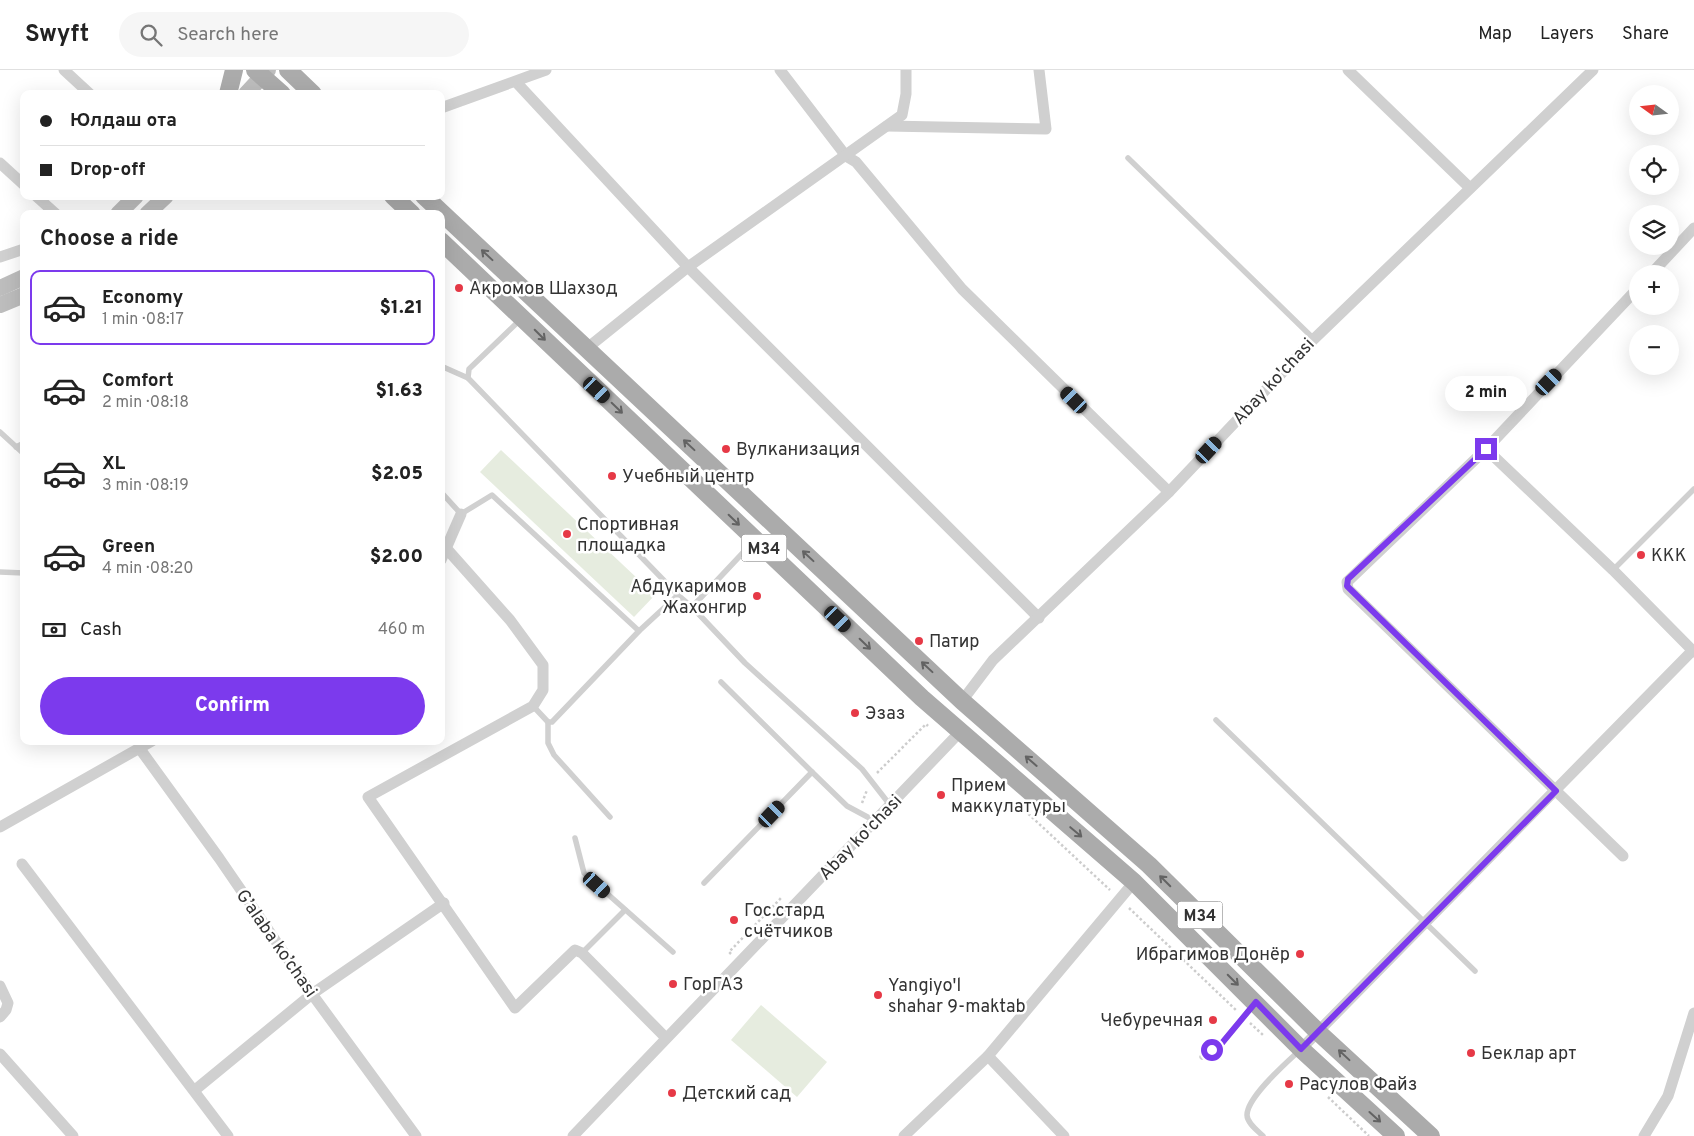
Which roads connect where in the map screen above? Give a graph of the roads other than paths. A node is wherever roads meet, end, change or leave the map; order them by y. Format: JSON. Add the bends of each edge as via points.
{"nodes":[{"id":1,"x":64,"y":70,"type":"edge"},
{"id":2,"x":234,"y":70,"type":"edge"},
{"id":3,"x":546,"y":70,"type":"edge"},
{"id":4,"x":780,"y":70,"type":"edge"},
{"id":5,"x":906,"y":70,"type":"edge"},
{"id":6,"x":1040,"y":70,"type":"edge"},
{"id":7,"x":1348,"y":70,"type":"edge"},
{"id":8,"x":1593,"y":70,"type":"edge"},
{"id":9,"x":262,"y":72,"type":"edge"},
{"id":10,"x":290,"y":73,"type":"edge"},
{"id":11,"x":516,"y":82,"type":"junction"},
{"id":12,"x":86,"y":90,"type":"edge"},
{"id":13,"x":229,"y":90,"type":"edge"},
{"id":14,"x":249,"y":90,"type":"edge"},
{"id":15,"x":276,"y":90,"type":"edge"},
{"id":16,"x":280,"y":90,"type":"edge"},
{"id":17,"x":309,"y":90,"type":"edge"},
{"id":18,"x":445,"y":107,"type":"edge"},
{"id":19,"x":887,"y":126,"type":"junction"},
{"id":20,"x":846,"y":156,"type":"junction"},
{"id":21,"x":1128,"y":158,"type":"dead end"},
{"id":22,"x":0,"y":163,"type":"edge"},
{"id":23,"x":20,"y":181,"type":"edge"},
{"id":24,"x":1470,"y":188,"type":"junction"},
{"id":25,"x":40,"y":200,"type":"edge"},
{"id":26,"x":133,"y":200,"type":"edge"},
{"id":27,"x":161,"y":200,"type":"edge"},
{"id":28,"x":397,"y":200,"type":"edge"},
{"id":29,"x":428,"y":200,"type":"edge"},
{"id":30,"x":52,"y":210,"type":"edge"},
{"id":31,"x":122,"y":210,"type":"edge"},
{"id":32,"x":150,"y":210,"type":"edge"},
{"id":33,"x":408,"y":210,"type":"edge"},
{"id":34,"x":439,"y":210,"type":"edge"},
{"id":35,"x":445,"y":216,"type":"edge"},
{"id":36,"x":1694,"y":228,"type":"edge"},
{"id":37,"x":445,"y":245,"type":"edge"},
{"id":38,"x":20,"y":250,"type":"edge"},
{"id":39,"x":0,"y":257,"type":"edge"},
{"id":40,"x":1659,"y":265,"type":"edge"},
{"id":41,"x":688,"y":267,"type":"junction"},
{"id":42,"x":20,"y":279,"type":"edge"},
{"id":43,"x":0,"y":288,"type":"edge"},
{"id":44,"x":20,"y":297,"type":"edge"},
{"id":45,"x":1629,"y":298,"type":"edge"},
{"id":46,"x":538,"y":303,"type":"junction"},
{"id":47,"x":0,"y":305,"type":"edge"},
{"id":48,"x":523,"y":317,"type":"junction"},
{"id":49,"x":1314,"y":339,"type":"junction"},
{"id":50,"x":586,"y":349,"type":"junction"},
{"id":51,"x":445,"y":368,"type":"edge"},
{"id":52,"x":468,"y":378,"type":"junction"},
{"id":53,"x":0,"y":432,"type":"edge"},
{"id":54,"x":20,"y":445,"type":"edge"},
{"id":55,"x":16,"y":447,"type":"junction"},
{"id":56,"x":1486,"y":449,"type":"junction"},
{"id":57,"x":20,"y":450,"type":"edge"},
{"id":58,"x":1694,"y":489,"type":"edge"},
{"id":59,"x":1169,"y":492,"type":"junction"},
{"id":60,"x":445,"y":496,"type":"edge"},
{"id":61,"x":461,"y":514,"type":"junction"},
{"id":62,"x":755,"y":540,"type":"junction"},
{"id":63,"x":446,"y":548,"type":"joint"},
{"id":64,"x":1613,"y":570,"type":"junction"},
{"id":65,"x":0,"y":572,"type":"edge"},
{"id":66,"x":20,"y":573,"type":"edge"},
{"id":67,"x":678,"y":595,"type":"junction"},
{"id":68,"x":692,"y":607,"type":"junction"},
{"id":69,"x":1039,"y":618,"type":"junction"},
{"id":70,"x":639,"y":631,"type":"junction"},
{"id":71,"x":1693,"y":651,"type":"edge"},
{"id":72,"x":722,"y":682,"type":"dead end"},
{"id":73,"x":962,"y":701,"type":"junction"},
{"id":74,"x":533,"y":706,"type":"junction"},
{"id":75,"x":979,"y":715,"type":"junction"},
{"id":76,"x":945,"y":719,"type":"junction"},
{"id":77,"x":1216,"y":720,"type":"dead end"},
{"id":78,"x":548,"y":722,"type":"junction"},
{"id":79,"x":954,"y":738,"type":"junction"},
{"id":80,"x":146,"y":745,"type":"edge"},
{"id":81,"x":140,"y":749,"type":"junction"},
{"id":82,"x":812,"y":772,"type":"junction"},
{"id":83,"x":1556,"y":791,"type":"junction"},
{"id":84,"x":890,"y":805,"type":"junction"},
{"id":85,"x":610,"y":818,"type":"dead end"},
{"id":86,"x":875,"y":821,"type":"junction"},
{"id":87,"x":0,"y":827,"type":"edge"},
{"id":88,"x":575,"y":838,"type":"dead end"},
{"id":89,"x":1623,"y":856,"type":"dead end"},
{"id":90,"x":22,"y":864,"type":"dead end"},
{"id":91,"x":1134,"y":882,"type":"junction"},
{"id":92,"x":704,"y":883,"type":"dead end"},
{"id":93,"x":444,"y":903,"type":"junction"},
{"id":94,"x":625,"y":910,"type":"junction"},
{"id":95,"x":1426,"y":924,"type":"junction"},
{"id":96,"x":673,"y":952,"type":"dead end"},
{"id":97,"x":582,"y":953,"type":"junction"},
{"id":98,"x":1475,"y":971,"type":"dead end"},
{"id":99,"x":0,"y":986,"type":"edge"},
{"id":100,"x":312,"y":994,"type":"junction"},
{"id":101,"x":1256,"y":1002,"type":"junction"},
{"id":102,"x":1694,"y":1014,"type":"edge"},
{"id":103,"x":0,"y":1017,"type":"edge"},
{"id":104,"x":1318,"y":1032,"type":"junction"},
{"id":105,"x":666,"y":1038,"type":"junction"},
{"id":106,"x":1301,"y":1049,"type":"junction"},
{"id":107,"x":0,"y":1054,"type":"edge"},
{"id":108,"x":988,"y":1056,"type":"junction"},
{"id":109,"x":1202,"y":1057,"type":"dead end"},
{"id":110,"x":195,"y":1090,"type":"junction"},
{"id":111,"x":73,"y":1136,"type":"edge"},
{"id":112,"x":228,"y":1136,"type":"edge"},
{"id":113,"x":416,"y":1136,"type":"edge"},
{"id":114,"x":573,"y":1136,"type":"edge"},
{"id":115,"x":904,"y":1136,"type":"edge"},
{"id":116,"x":1064,"y":1136,"type":"edge"},
{"id":117,"x":1263,"y":1136,"type":"edge"},
{"id":118,"x":1396,"y":1136,"type":"edge"},
{"id":119,"x":1431,"y":1136,"type":"edge"},
{"id":120,"x":1644,"y":1136,"type":"edge"}],
"edges":[{"from":1,"to":12,"type":"street"},
{"from":2,"to":13,"type":"main road"},
{"from":3,"to":11,"type":"street"},
{"from":4,"to":20,"type":"street"},
{"from":5,"to":19,"type":"street","via":[[902,115]]},
{"from":6,"to":19,"type":"street","via":[[1046,129]]},
{"from":7,"to":24,"type":"street"},
{"from":8,"to":24,"type":"street","name":"Abay ko'chasi"},
{"from":9,"to":14,"type":"main road"},
{"from":9,"to":15,"type":"main road"},
{"from":10,"to":16,"type":"main road"},
{"from":10,"to":17,"type":"main road"},
{"from":11,"to":18,"type":"street"},
{"from":11,"to":41,"type":"street"},
{"from":19,"to":20,"type":"street"},
{"from":20,"to":41,"type":"street"},
{"from":20,"to":59,"type":"street","via":[[856,162],[962,289]]},
{"from":21,"to":49,"type":"lane"},
{"from":22,"to":23,"type":"street"},
{"from":24,"to":49,"type":"street","name":"Abay ko'chasi"},
{"from":25,"to":30,"type":"street"},
{"from":26,"to":31,"type":"main road"},
{"from":27,"to":32,"type":"main road"},
{"from":28,"to":33,"type":"main road"},
{"from":34,"to":29,"type":"main road","number":"M34","one_way":true},
{"from":46,"to":35,"type":"main road","number":"M34","one_way":true},
{"from":36,"to":40,"type":"street"},
{"from":37,"to":48,"type":"main road","number":"M34"},
{"from":38,"to":39,"type":"street"},
{"from":41,"to":50,"type":"street"},
{"from":41,"to":69,"type":"street"},
{"from":42,"to":43,"type":"main road"},
{"from":44,"to":47,"type":"main road"},
{"from":45,"to":56,"type":"street"},
{"from":46,"to":48,"type":"main road"},
{"from":46,"to":50,"type":"main road","number":"M34"},
{"from":48,"to":52,"type":"lane","via":[[469,369]]},
{"from":48,"to":62,"type":"main road","number":"M34","one_way":true},
{"from":49,"to":59,"type":"street","name":"Abay ko'chasi"},
{"from":73,"to":50,"type":"main road","number":"M34","one_way":true},
{"from":51,"to":52,"type":"lane"},
{"from":52,"to":67,"type":"lane"},
{"from":53,"to":55,"type":"lane"},
{"from":54,"to":55,"type":"lane"},
{"from":55,"to":57,"type":"lane"},
{"from":56,"to":64,"type":"street"},
{"from":56,"to":83,"type":"street","via":[[1348,579],[1347,586]]},
{"from":58,"to":64,"type":"lane"},
{"from":59,"to":69,"type":"street","name":"Abay ko'chasi"},
{"from":60,"to":61,"type":"lane"},
{"from":61,"to":63,"type":"street"},
{"from":61,"to":70,"type":"lane","via":[[492,495]]},
{"from":62,"to":68,"type":"lane"},
{"from":62,"to":76,"type":"main road","number":"M34","one_way":true},
{"from":63,"to":74,"type":"street","via":[[498,606],[543,665],[543,690]]},
{"from":64,"to":71,"type":"street"},
{"from":65,"to":66,"type":"lane"},
{"from":67,"to":68,"type":"lane"},
{"from":67,"to":70,"type":"lane"},
{"from":68,"to":84,"type":"lane","via":[[745,663],[862,768]]},
{"from":69,"to":73,"type":"street","name":"Abay ko'chasi","via":[[993,660]]},
{"from":70,"to":78,"type":"lane","via":[[578,697],[552,722]]},
{"from":71,"to":83,"type":"street"},
{"from":72,"to":82,"type":"lane"},
{"from":73,"to":75,"type":"main road","number":"M34"},
{"from":73,"to":76,"type":"main road"},
{"from":74,"to":78,"type":"lane"},
{"from":74,"to":93,"type":"street","via":[[368,797]]},
{"from":75,"to":79,"type":"main road"},
{"from":104,"to":75,"type":"main road","number":"M34","one_way":true,"via":[[1149,865]]},
{"from":76,"to":79,"type":"main road","number":"M34"},
{"from":77,"to":95,"type":"lane"},
{"from":78,"to":85,"type":"lane","via":[[548,743],[554,756]]},
{"from":79,"to":84,"type":"street","name":"Abay ko'chasi"},
{"from":79,"to":91,"type":"main road","number":"M34","one_way":true},
{"from":80,"to":81,"type":"street"},
{"from":81,"to":87,"type":"street"},
{"from":81,"to":100,"type":"street","name":"G’alaba ko’chasi"},
{"from":82,"to":86,"type":"lane","via":[[847,806]]},
{"from":82,"to":92,"type":"lane"},
{"from":83,"to":89,"type":"street"},
{"from":83,"to":95,"type":"street"},
{"from":84,"to":86,"type":"street","name":"Abay ko'chasi"},
{"from":86,"to":105,"type":"street","name":"Abay ko'chasi"},
{"from":88,"to":94,"type":"lane","via":[[584,873]]},
{"from":90,"to":110,"type":"street"},
{"from":91,"to":101,"type":"main road","number":"M34","one_way":true},
{"from":91,"to":108,"type":"street"},
{"from":93,"to":97,"type":"street","via":[[515,1008],[574,950]]},
{"from":93,"to":100,"type":"street"},
{"from":94,"to":96,"type":"lane"},
{"from":94,"to":97,"type":"lane"},
{"from":95,"to":98,"type":"lane"},
{"from":95,"to":104,"type":"street"},
{"from":97,"to":105,"type":"street"},
{"from":99,"to":103,"type":"street","via":[[8,1003]]},
{"from":100,"to":110,"type":"street"},
{"from":100,"to":113,"type":"street","name":"G’alaba ko’chasi"},
{"from":101,"to":106,"type":"main road","number":"M34"},
{"from":101,"to":109,"type":"lane","via":[[1222,1043]]},
{"from":102,"to":120,"type":"street","via":[[1668,1096]]},
{"from":104,"to":106,"type":"street"},
{"from":119,"to":104,"type":"main road","number":"M34","one_way":true},
{"from":105,"to":114,"type":"street","name":"Abay ko'chasi"},
{"from":106,"to":117,"type":"lane","via":[[1250,1102],[1247,1116]]},
{"from":106,"to":118,"type":"main road","number":"M34","one_way":true},
{"from":107,"to":111,"type":"street"},
{"from":108,"to":115,"type":"street"},
{"from":108,"to":116,"type":"street"},
{"from":110,"to":112,"type":"street"}]}
